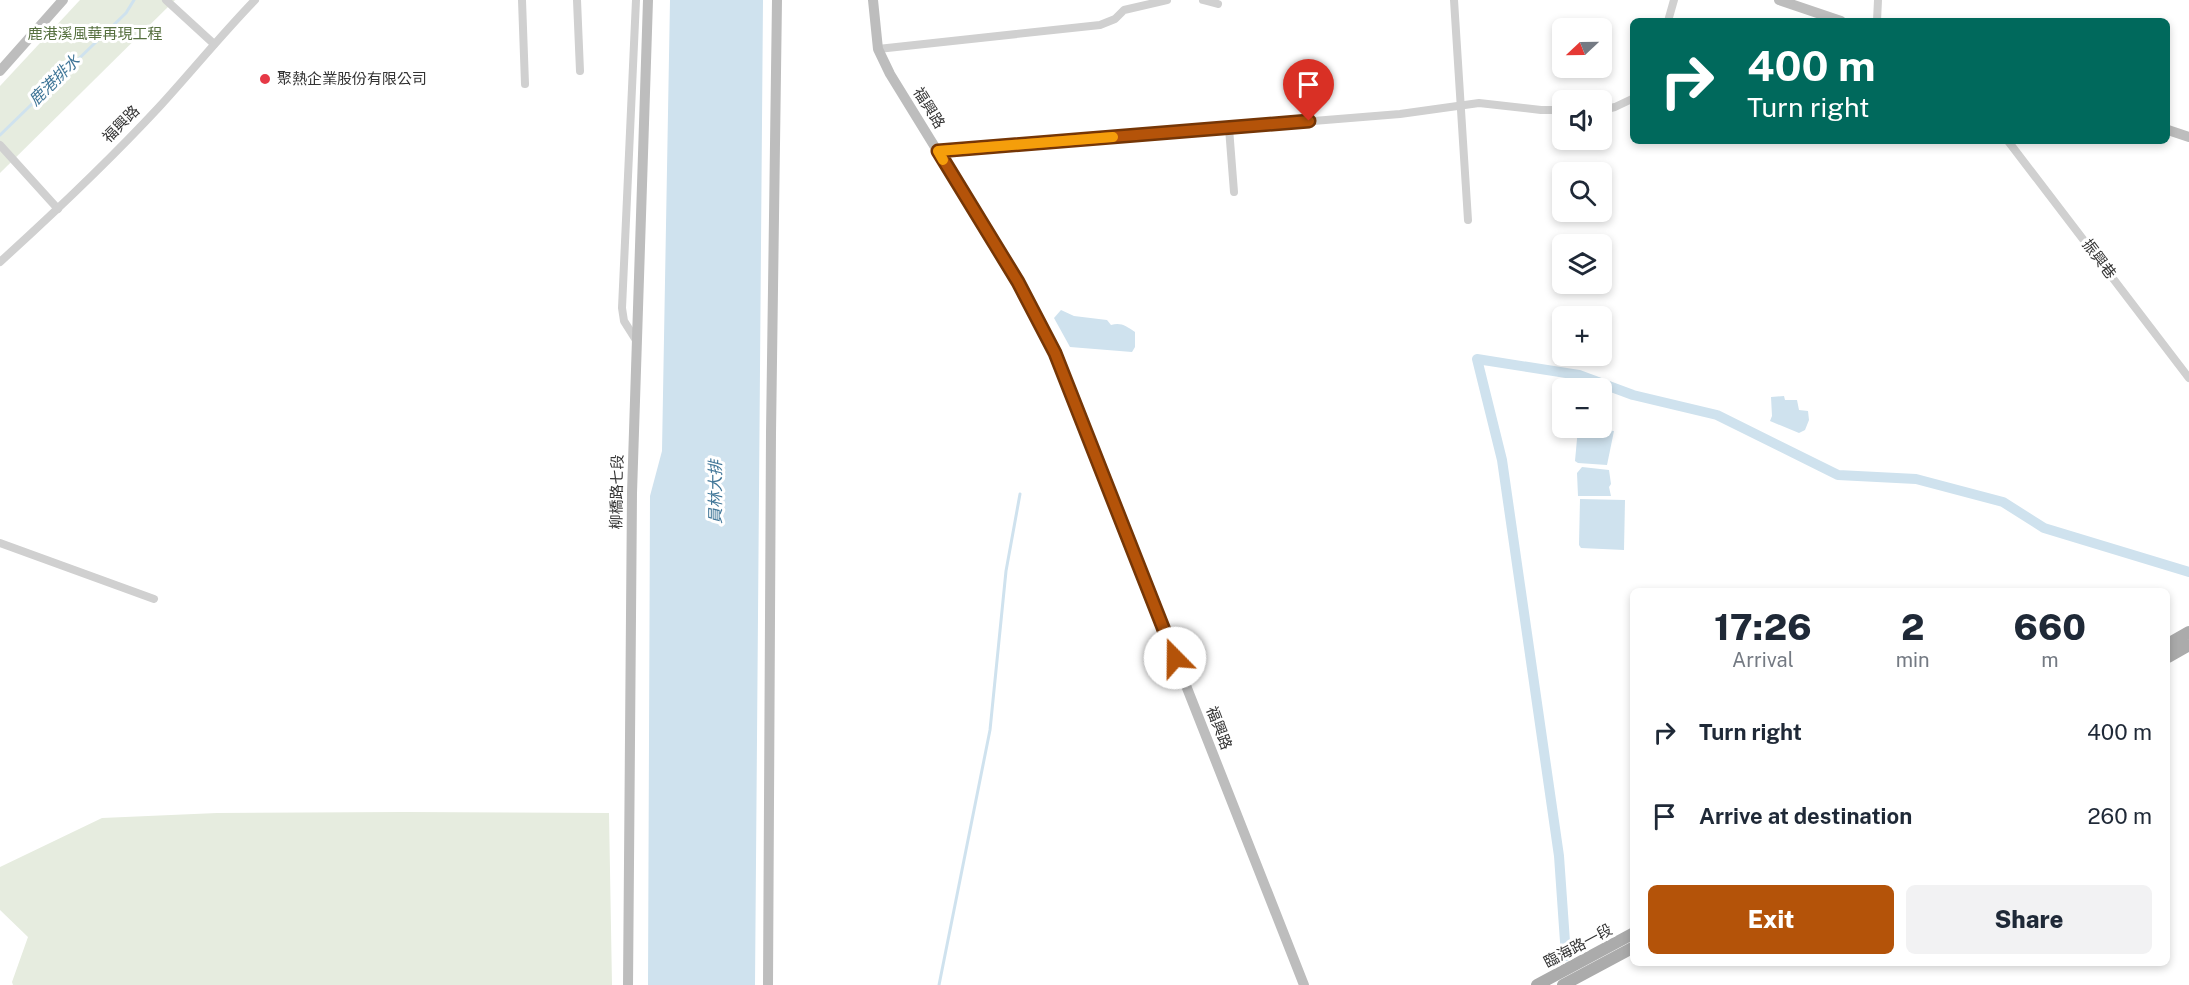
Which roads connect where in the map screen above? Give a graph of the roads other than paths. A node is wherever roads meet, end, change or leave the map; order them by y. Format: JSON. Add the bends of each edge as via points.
{"nodes":[{"id":1,"x":63,"y":0,"type":"edge"},
{"id":2,"x":166,"y":0,"type":"edge"},
{"id":3,"x":255,"y":0,"type":"edge"},
{"id":4,"x":522,"y":0,"type":"edge"},
{"id":5,"x":577,"y":0,"type":"edge"},
{"id":6,"x":636,"y":0,"type":"edge"},
{"id":7,"x":648,"y":0,"type":"edge"},
{"id":8,"x":777,"y":0,"type":"edge"},
{"id":9,"x":873,"y":0,"type":"edge"},
{"id":10,"x":1167,"y":0,"type":"edge"},
{"id":11,"x":1203,"y":0,"type":"edge"},
{"id":12,"x":1454,"y":0,"type":"edge"},
{"id":13,"x":1674,"y":0,"type":"edge"},
{"id":14,"x":1779,"y":0,"type":"edge"},
{"id":15,"x":1878,"y":0,"type":"edge"},
{"id":16,"x":1218,"y":4,"type":"dead end"},
{"id":17,"x":1669,"y":18,"type":"edge"},
{"id":18,"x":1832,"y":18,"type":"edge"},
{"id":19,"x":1877,"y":18,"type":"edge"},
{"id":20,"x":214,"y":44,"type":"junction"},
{"id":21,"x":878,"y":49,"type":"junction"},
{"id":22,"x":0,"y":71,"type":"edge"},
{"id":23,"x":580,"y":71,"type":"dead end"},
{"id":24,"x":525,"y":84,"type":"dead end"},
{"id":25,"x":1630,"y":100,"type":"edge"},
{"id":26,"x":1461,"y":105,"type":"junction"},
{"id":27,"x":1612,"y":108,"type":"edge"},
{"id":28,"x":1552,"y":110,"type":"edge"},
{"id":29,"x":1229,"y":128,"type":"junction"},
{"id":30,"x":2170,"y":131,"type":"edge"},
{"id":31,"x":2189,"y":137,"type":"edge"},
{"id":32,"x":2010,"y":144,"type":"edge"},
{"id":33,"x":0,"y":145,"type":"edge"},
{"id":34,"x":938,"y":151,"type":"junction"},
{"id":35,"x":1234,"y":192,"type":"dead end"},
{"id":36,"x":58,"y":209,"type":"junction"},
{"id":37,"x":1468,"y":220,"type":"dead end"},
{"id":38,"x":0,"y":262,"type":"edge"},
{"id":39,"x":636,"y":340,"type":"junction"},
{"id":40,"x":2189,"y":378,"type":"edge"},
{"id":41,"x":0,"y":543,"type":"edge"},
{"id":42,"x":154,"y":599,"type":"dead end"},
{"id":43,"x":2189,"y":632,"type":"edge"},
{"id":44,"x":2170,"y":643,"type":"edge"},
{"id":45,"x":2189,"y":645,"type":"edge"},
{"id":46,"x":2170,"y":656,"type":"edge"},
{"id":47,"x":1630,"y":935,"type":"edge"},
{"id":48,"x":1630,"y":949,"type":"edge"},
{"id":49,"x":628,"y":985,"type":"edge"},
{"id":50,"x":768,"y":985,"type":"edge"},
{"id":51,"x":1304,"y":985,"type":"edge"},
{"id":52,"x":1537,"y":985,"type":"edge"},
{"id":53,"x":1563,"y":985,"type":"edge"}],
"edges":[{"from":1,"to":22,"type":"main road"},
{"from":2,"to":20,"type":"street"},
{"from":3,"to":20,"type":"street","name":"福興路"},
{"from":4,"to":24,"type":"street"},
{"from":5,"to":23,"type":"street"},
{"from":6,"to":39,"type":"street","via":[[622,308],[624,321]]},
{"from":7,"to":39,"type":"main road","name":"柳橋路七段"},
{"from":8,"to":50,"type":"main road"},
{"from":9,"to":21,"type":"main road","name":"福興路"},
{"from":10,"to":21,"type":"street","via":[[1124,10],[1100,26]]},
{"from":11,"to":16,"type":"street"},
{"from":12,"to":26,"type":"street"},
{"from":13,"to":17,"type":"street"},
{"from":14,"to":18,"type":"main road"},
{"from":15,"to":19,"type":"street"},
{"from":20,"to":36,"type":"street","name":"福興路"},
{"from":21,"to":34,"type":"main road","name":"福興路"},
{"from":25,"to":27,"type":"street"},
{"from":26,"to":28,"type":"street"},
{"from":26,"to":29,"type":"street"},
{"from":26,"to":37,"type":"street"},
{"from":29,"to":34,"type":"street"},
{"from":29,"to":35,"type":"street"},
{"from":30,"to":31,"type":"main road"},
{"from":32,"to":40,"type":"street","name":"振興巷"},
{"from":33,"to":36,"type":"street"},
{"from":34,"to":51,"type":"main road","name":"福興路","via":[[1018,282],[1055,353]]},
{"from":36,"to":38,"type":"street","name":"福興路"},
{"from":39,"to":49,"type":"main road","name":"柳橋路七段"},
{"from":41,"to":42,"type":"street"},
{"from":43,"to":44,"type":"main road"},
{"from":45,"to":46,"type":"main road"},
{"from":47,"to":52,"type":"main road","name":"臨海路一段"},
{"from":48,"to":53,"type":"main road","name":"臨海路一段"}]}
